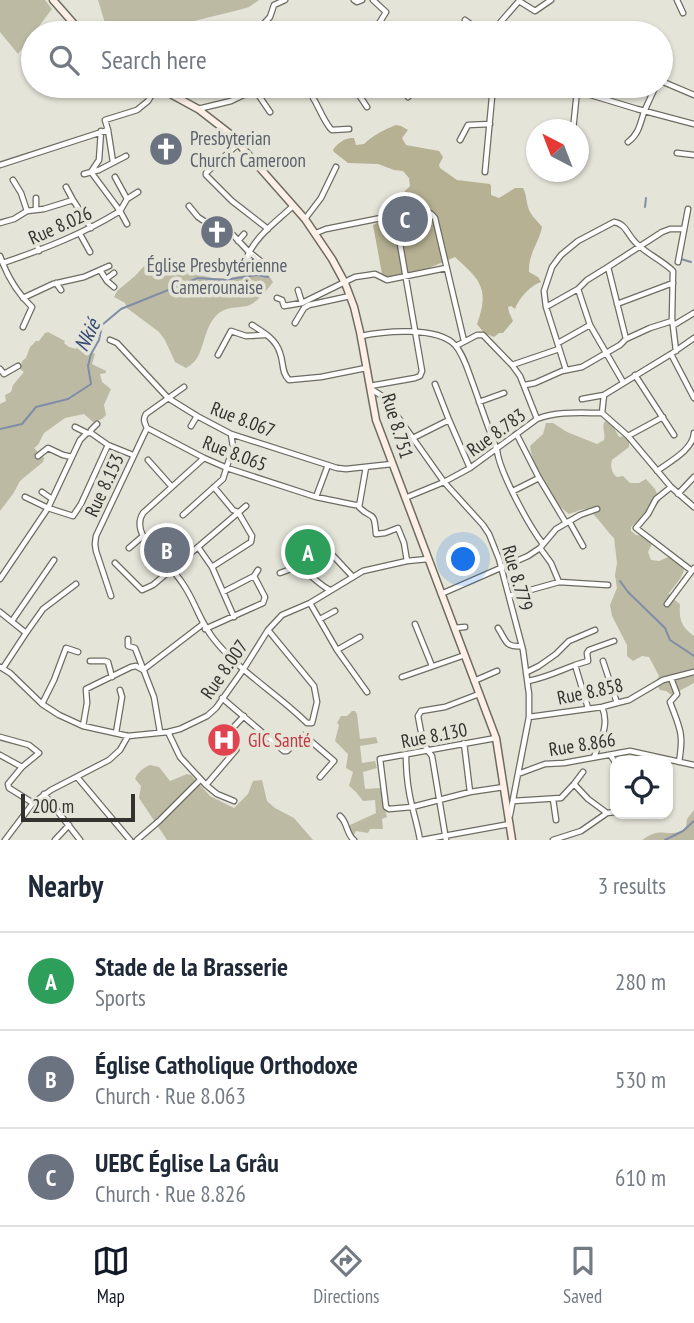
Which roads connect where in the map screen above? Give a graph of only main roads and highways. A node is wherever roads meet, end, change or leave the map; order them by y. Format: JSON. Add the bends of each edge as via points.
{"nodes":[{"id":1,"x":53,"y":0,"type":"edge"},
{"id":2,"x":71,"y":21,"type":"edge"},
{"id":3,"x":178,"y":98,"type":"edge"},
{"id":4,"x":512,"y":840,"type":"edge"}],
"edges":[{"from":1,"to":2,"type":"main road"},
{"from":3,"to":4,"type":"main road","name":"Rue 8.751","via":[[239,143],[316,233],[345,283],[376,420],[496,737]]}]}
